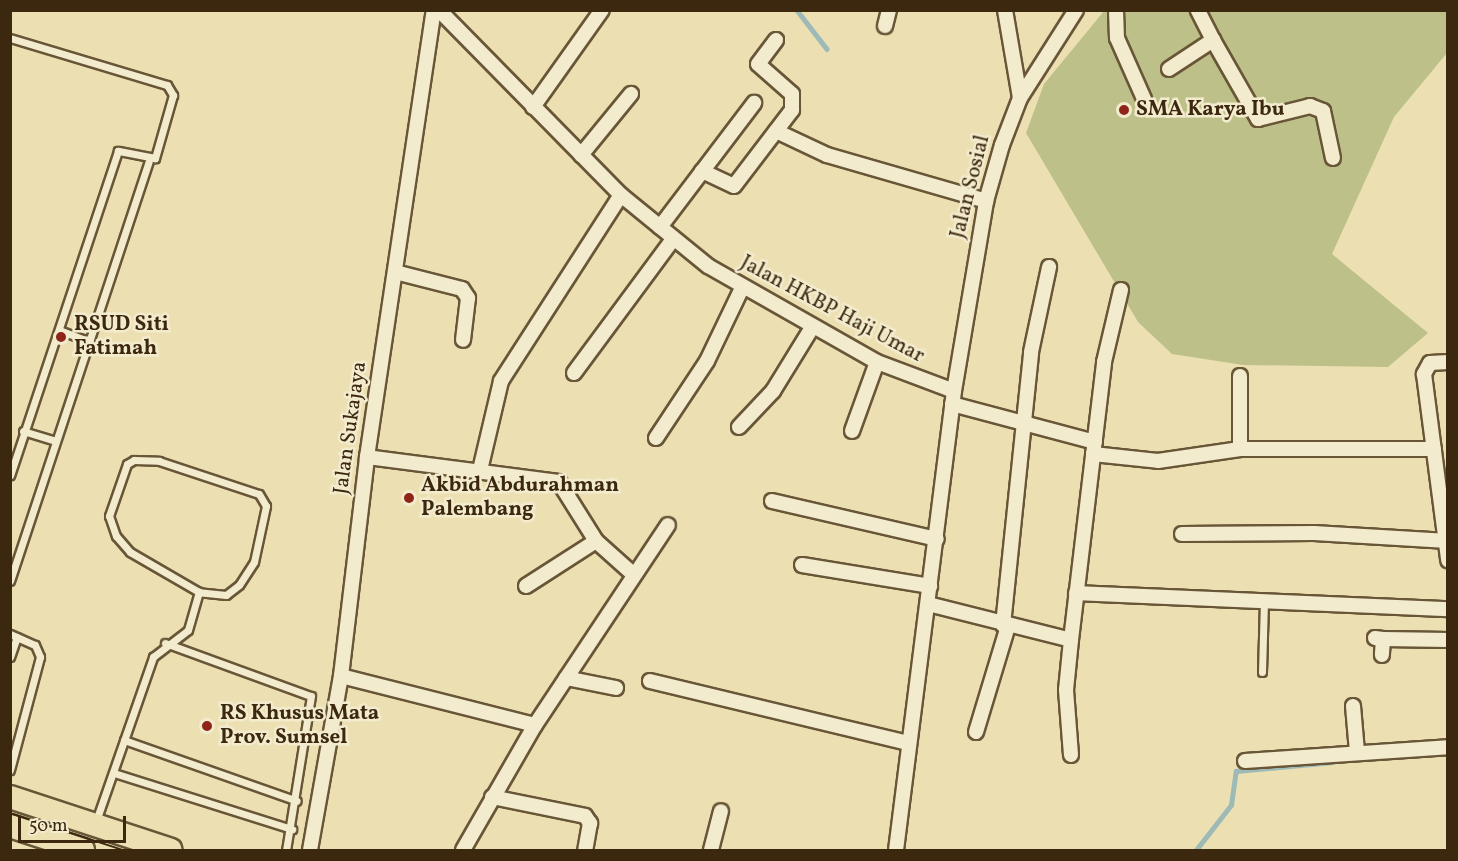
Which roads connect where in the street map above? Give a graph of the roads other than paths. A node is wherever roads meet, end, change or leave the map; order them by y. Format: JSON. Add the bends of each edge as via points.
{"nodes":[{"id":1,"x":434,"y":10,"type":"edge"},
{"id":2,"x":439,"y":10,"type":"edge"},
{"id":3,"x":602,"y":10,"type":"edge"},
{"id":4,"x":889,"y":10,"type":"edge"},
{"id":5,"x":1005,"y":10,"type":"edge"},
{"id":6,"x":1076,"y":10,"type":"edge"},
{"id":7,"x":1116,"y":10,"type":"edge"},
{"id":8,"x":1198,"y":10,"type":"edge"},
{"id":9,"x":885,"y":26,"type":"dead end"},
{"id":10,"x":10,"y":38,"type":"edge"},
{"id":11,"x":776,"y":40,"type":"dead end"},
{"id":12,"x":1213,"y":40,"type":"junction"},
{"id":13,"x":1169,"y":69,"type":"dead end"},
{"id":14,"x":631,"y":94,"type":"dead end"},
{"id":15,"x":1020,"y":99,"type":"junction"},
{"id":16,"x":1144,"y":99,"type":"dead end"},
{"id":17,"x":754,"y":103,"type":"dead end"},
{"id":18,"x":533,"y":107,"type":"junction"},
{"id":19,"x":776,"y":131,"type":"junction"},
{"id":20,"x":581,"y":155,"type":"junction"},
{"id":21,"x":1333,"y":158,"type":"dead end"},
{"id":22,"x":149,"y":161,"type":"junction"},
{"id":23,"x":702,"y":171,"type":"junction"},
{"id":24,"x":621,"y":195,"type":"junction"},
{"id":25,"x":987,"y":201,"type":"junction"},
{"id":26,"x":660,"y":227,"type":"junction"},
{"id":27,"x":673,"y":239,"type":"junction"},
{"id":28,"x":1049,"y":267,"type":"dead end"},
{"id":29,"x":395,"y":272,"type":"junction"},
{"id":30,"x":742,"y":288,"type":"junction"},
{"id":31,"x":1121,"y":290,"type":"dead end"},
{"id":32,"x":813,"y":326,"type":"junction"},
{"id":33,"x":59,"y":330,"type":"junction"},
{"id":34,"x":463,"y":340,"type":"dead end"},
{"id":35,"x":90,"y":342,"type":"junction"},
{"id":36,"x":877,"y":362,"type":"junction"},
{"id":37,"x":1448,"y":362,"type":"edge"},
{"id":38,"x":574,"y":373,"type":"dead end"},
{"id":39,"x":1240,"y":376,"type":"dead end"},
{"id":40,"x":953,"y":398,"type":"junction"},
{"id":41,"x":1023,"y":422,"type":"junction"},
{"id":42,"x":739,"y":427,"type":"dead end"},
{"id":43,"x":23,"y":430,"type":"junction"},
{"id":44,"x":852,"y":431,"type":"dead end"},
{"id":45,"x":656,"y":438,"type":"dead end"},
{"id":46,"x":56,"y":441,"type":"junction"},
{"id":47,"x":1094,"y":448,"type":"junction"},
{"id":48,"x":1240,"y":449,"type":"junction"},
{"id":49,"x":1434,"y":449,"type":"junction"},
{"id":50,"x":367,"y":457,"type":"junction"},
{"id":51,"x":480,"y":470,"type":"junction"},
{"id":52,"x":10,"y":475,"type":"edge"},
{"id":53,"x":772,"y":501,"type":"dead end"},
{"id":54,"x":668,"y":525,"type":"dead end"},
{"id":55,"x":1182,"y":534,"type":"dead end"},
{"id":56,"x":937,"y":539,"type":"junction"},
{"id":57,"x":596,"y":541,"type":"junction"},
{"id":58,"x":1447,"y":541,"type":"edge"},
{"id":59,"x":1448,"y":560,"type":"edge"},
{"id":60,"x":802,"y":565,"type":"dead end"},
{"id":61,"x":634,"y":575,"type":"junction"},
{"id":62,"x":10,"y":582,"type":"edge"},
{"id":63,"x":525,"y":586,"type":"dead end"},
{"id":64,"x":930,"y":586,"type":"junction"},
{"id":65,"x":199,"y":592,"type":"junction"},
{"id":66,"x":1076,"y":593,"type":"junction"},
{"id":67,"x":1264,"y":602,"type":"junction"},
{"id":68,"x":928,"y":604,"type":"junction"},
{"id":69,"x":1448,"y":609,"type":"edge"},
{"id":70,"x":1005,"y":625,"type":"junction"},
{"id":71,"x":14,"y":635,"type":"edge"},
{"id":72,"x":1071,"y":640,"type":"junction"},
{"id":73,"x":1448,"y":640,"type":"edge"},
{"id":74,"x":165,"y":643,"type":"junction"},
{"id":75,"x":1382,"y":655,"type":"dead end"},
{"id":76,"x":10,"y":657,"type":"edge"},
{"id":77,"x":1262,"y":672,"type":"dead end"},
{"id":78,"x":341,"y":676,"type":"junction"},
{"id":79,"x":566,"y":678,"type":"junction"},
{"id":80,"x":650,"y":681,"type":"dead end"},
{"id":81,"x":616,"y":688,"type":"dead end"},
{"id":82,"x":1353,"y":706,"type":"dead end"},
{"id":83,"x":535,"y":725,"type":"junction"},
{"id":84,"x":976,"y":732,"type":"dead end"},
{"id":85,"x":124,"y":740,"type":"junction"},
{"id":86,"x":909,"y":743,"type":"junction"},
{"id":87,"x":1448,"y":747,"type":"edge"},
{"id":88,"x":1357,"y":752,"type":"junction"},
{"id":89,"x":1071,"y":755,"type":"dead end"},
{"id":90,"x":1245,"y":761,"type":"dead end"},
{"id":91,"x":10,"y":770,"type":"edge"},
{"id":92,"x":114,"y":773,"type":"junction"},
{"id":93,"x":10,"y":797,"type":"edge"},
{"id":94,"x":492,"y":797,"type":"junction"},
{"id":95,"x":297,"y":801,"type":"junction"},
{"id":96,"x":721,"y":811,"type":"dead end"},
{"id":97,"x":94,"y":825,"type":"junction"},
{"id":98,"x":292,"y":829,"type":"junction"},
{"id":99,"x":14,"y":832,"type":"edge"},
{"id":100,"x":83,"y":850,"type":"edge"},
{"id":101,"x":171,"y":850,"type":"edge"},
{"id":102,"x":286,"y":850,"type":"edge"},
{"id":103,"x":310,"y":850,"type":"edge"},
{"id":104,"x":463,"y":850,"type":"edge"},
{"id":105,"x":585,"y":850,"type":"edge"},
{"id":106,"x":711,"y":850,"type":"edge"},
{"id":107,"x":896,"y":850,"type":"edge"}],
"edges":[{"from":1,"to":29,"type":"street","name":"Jalan Sukajaya"},
{"from":2,"to":18,"type":"street","name":"Jalan HKBP Haji Umar"},
{"from":3,"to":18,"type":"street"},
{"from":4,"to":9,"type":"street"},
{"from":5,"to":15,"type":"street"},
{"from":6,"to":15,"type":"street","name":"Jalan Sosial"},
{"from":7,"to":16,"type":"street","via":[[1117,38]]},
{"from":8,"to":12,"type":"street"},
{"from":10,"to":22,"type":"lane","via":[[167,85],[173,95],[155,158]]},
{"from":11,"to":19,"type":"street","via":[[758,64],[795,102]]},
{"from":12,"to":13,"type":"street"},
{"from":12,"to":21,"type":"street","via":[[1258,119],[1310,106],[1323,111]]},
{"from":14,"to":20,"type":"street"},
{"from":15,"to":25,"type":"street","name":"Jalan Sosial"},
{"from":17,"to":23,"type":"street"},
{"from":18,"to":20,"type":"street","name":"Jalan HKBP Haji Umar"},
{"from":19,"to":23,"type":"street","via":[[732,188]]},
{"from":19,"to":25,"type":"street","via":[[827,155]]},
{"from":20,"to":24,"type":"street","name":"Jalan HKBP Haji Umar"},
{"from":22,"to":33,"type":"lane","via":[[118,151]]},
{"from":22,"to":35,"type":"lane"},
{"from":23,"to":26,"type":"street"},
{"from":24,"to":26,"type":"street","name":"Jalan HKBP Haji Umar"},
{"from":24,"to":51,"type":"street","via":[[501,381]]},
{"from":25,"to":40,"type":"street","name":"Jalan Sosial"},
{"from":26,"to":27,"type":"street","name":"Jalan HKBP Haji Umar"},
{"from":27,"to":30,"type":"street","name":"Jalan HKBP Haji Umar"},
{"from":27,"to":38,"type":"street"},
{"from":28,"to":41,"type":"street"},
{"from":29,"to":34,"type":"street","via":[[462,289],[468,298]]},
{"from":29,"to":50,"type":"street","name":"Jalan Sukajaya"},
{"from":30,"to":32,"type":"street","name":"Jalan HKBP Haji Umar"},
{"from":30,"to":45,"type":"street","via":[[707,361]]},
{"from":31,"to":47,"type":"street"},
{"from":32,"to":36,"type":"street","name":"Jalan HKBP Haji Umar"},
{"from":32,"to":42,"type":"street","via":[[773,391]]},
{"from":33,"to":35,"type":"lane"},
{"from":33,"to":43,"type":"lane"},
{"from":35,"to":46,"type":"lane"},
{"from":36,"to":40,"type":"street","name":"Jalan HKBP Haji Umar"},
{"from":36,"to":44,"type":"street"},
{"from":37,"to":49,"type":"street","via":[[1430,363],[1424,370]]},
{"from":39,"to":48,"type":"street"},
{"from":40,"to":41,"type":"street"},
{"from":40,"to":56,"type":"street"},
{"from":41,"to":47,"type":"street"},
{"from":41,"to":70,"type":"street"},
{"from":43,"to":46,"type":"lane"},
{"from":43,"to":52,"type":"lane"},
{"from":46,"to":62,"type":"lane"},
{"from":47,"to":48,"type":"street","via":[[1158,461]]},
{"from":47,"to":66,"type":"street"},
{"from":48,"to":49,"type":"street"},
{"from":49,"to":58,"type":"street"},
{"from":50,"to":51,"type":"street"},
{"from":50,"to":78,"type":"street","name":"Jalan Sukajaya"},
{"from":51,"to":57,"type":"street","via":[[564,485]]},
{"from":53,"to":56,"type":"street"},
{"from":54,"to":61,"type":"street"},
{"from":55,"to":58,"type":"street","via":[[1314,533]]},
{"from":56,"to":64,"type":"street"},
{"from":57,"to":61,"type":"street"},
{"from":57,"to":63,"type":"street"},
{"from":58,"to":59,"type":"street"},
{"from":60,"to":64,"type":"street"},
{"from":61,"to":79,"type":"street"},
{"from":64,"to":68,"type":"street"},
{"from":65,"to":65,"type":"lane","via":[[130,552],[116,536],[109,516],[126,464],[134,460],[159,460],[252,489],[263,499],[250,571],[226,595]]},
{"from":65,"to":74,"type":"lane","via":[[188,630]]},
{"from":66,"to":67,"type":"street"},
{"from":66,"to":72,"type":"street"},
{"from":67,"to":69,"type":"street"},
{"from":67,"to":77,"type":"lane"},
{"from":68,"to":70,"type":"street"},
{"from":68,"to":86,"type":"street"},
{"from":70,"to":72,"type":"street"},
{"from":70,"to":84,"type":"street"},
{"from":71,"to":76,"type":"lane"},
{"from":71,"to":91,"type":"lane","via":[[35,645],[40,657]]},
{"from":72,"to":89,"type":"street"},
{"from":73,"to":75,"type":"street","via":[[1379,639]]},
{"from":74,"to":85,"type":"lane","via":[[148,669]]},
{"from":74,"to":95,"type":"lane","via":[[308,691],[313,702]]},
{"from":78,"to":83,"type":"street"},
{"from":78,"to":103,"type":"street","name":"Jalan Sukajaya"},
{"from":79,"to":81,"type":"street"},
{"from":79,"to":83,"type":"street"},
{"from":80,"to":86,"type":"street"},
{"from":82,"to":88,"type":"street"},
{"from":83,"to":94,"type":"street"},
{"from":85,"to":92,"type":"lane"},
{"from":85,"to":95,"type":"lane"},
{"from":86,"to":107,"type":"street"},
{"from":87,"to":88,"type":"street"},
{"from":88,"to":90,"type":"street"},
{"from":92,"to":97,"type":"lane"},
{"from":92,"to":98,"type":"lane"},
{"from":93,"to":97,"type":"highway"},
{"from":94,"to":104,"type":"street"},
{"from":94,"to":105,"type":"street","via":[[585,816],[590,824]]},
{"from":95,"to":98,"type":"lane"},
{"from":96,"to":106,"type":"street"},
{"from":97,"to":101,"type":"highway"},
{"from":98,"to":102,"type":"lane"},
{"from":99,"to":100,"type":"highway"}]}
